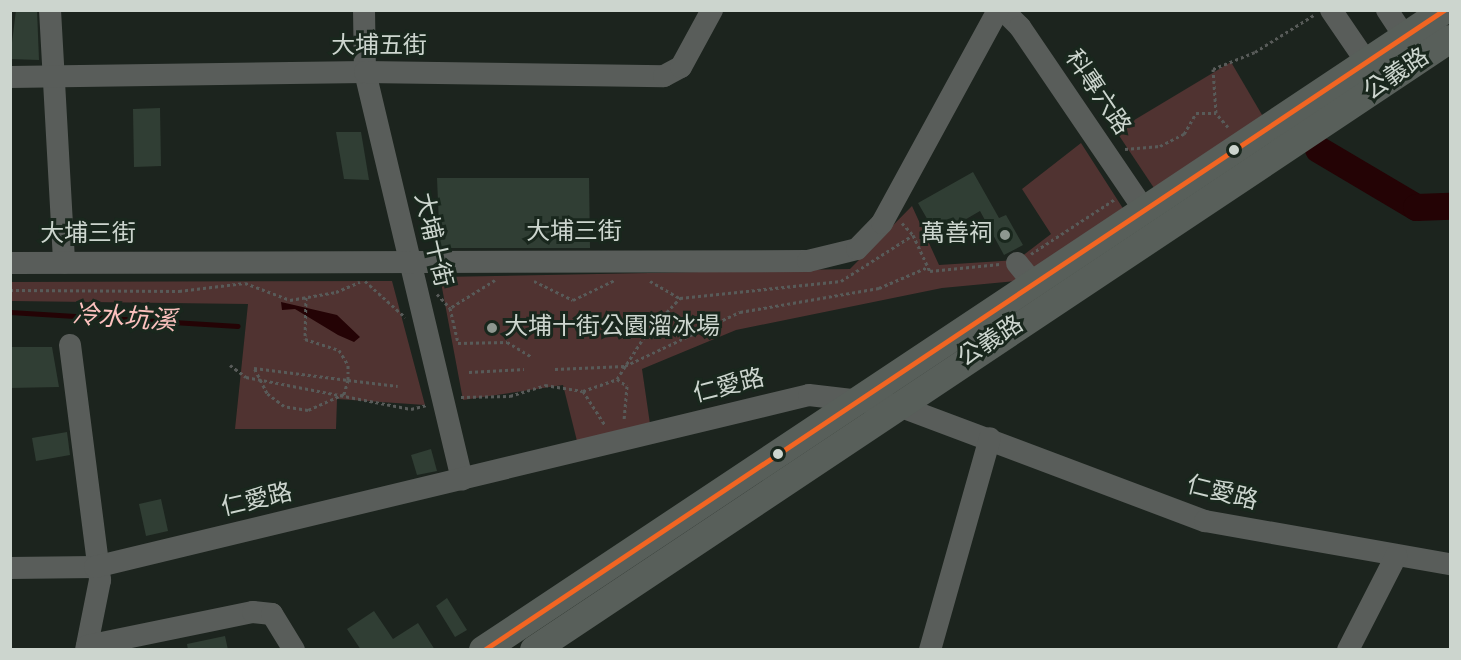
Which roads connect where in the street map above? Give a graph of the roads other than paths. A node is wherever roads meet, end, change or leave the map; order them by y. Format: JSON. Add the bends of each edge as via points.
{"nodes":[{"id":1,"x":51,"y":10,"type":"edge"},
{"id":2,"x":364,"y":10,"type":"edge"},
{"id":3,"x":712,"y":10,"type":"edge"},
{"id":4,"x":1001,"y":10,"type":"edge"},
{"id":5,"x":1388,"y":10,"type":"edge"},
{"id":6,"x":1445,"y":10,"type":"edge"},
{"id":7,"x":1323,"y":13,"type":"edge"},
{"id":8,"x":1450,"y":39,"type":"edge"},
{"id":9,"x":1413,"y":49,"type":"junction"},
{"id":10,"x":365,"y":72,"type":"junction"},
{"id":11,"x":1375,"y":74,"type":"junction"},
{"id":12,"x":10,"y":77,"type":"edge"},
{"id":13,"x":55,"y":77,"type":"junction"},
{"id":14,"x":1281,"y":136,"type":"junction"},
{"id":15,"x":1143,"y":208,"type":"junction"},
{"id":16,"x":408,"y":259,"type":"junction"},
{"id":17,"x":10,"y":263,"type":"edge"},
{"id":18,"x":64,"y":263,"type":"junction"},
{"id":19,"x":70,"y":345,"type":"dead end"},
{"id":20,"x":861,"y":399,"type":"junction"},
{"id":21,"x":896,"y":405,"type":"junction"},
{"id":22,"x":990,"y":438,"type":"junction"},
{"id":23,"x":462,"y":480,"type":"junction"},
{"id":24,"x":1396,"y":556,"type":"junction"},
{"id":25,"x":1450,"y":564,"type":"edge"},
{"id":26,"x":94,"y":567,"type":"junction"},
{"id":27,"x":10,"y":568,"type":"edge"},
{"id":28,"x":86,"y":648,"type":"edge"},
{"id":29,"x":294,"y":650,"type":"edge"},
{"id":30,"x":483,"y":650,"type":"edge"},
{"id":31,"x":534,"y":650,"type":"edge"},
{"id":32,"x":930,"y":650,"type":"edge"},
{"id":33,"x":1348,"y":650,"type":"edge"}],
"edges":[{"from":1,"to":13,"type":"street"},
{"from":2,"to":10,"type":"street","name":"大埔十街"},
{"from":3,"to":10,"type":"street","name":"大埔五街","via":[[681,67],[664,76]]},
{"from":4,"to":15,"type":"street","name":"科專六路","via":[[1020,27]]},
{"from":4,"to":16,"type":"street","name":"大埔三街","via":[[882,223],[858,249],[808,261]]},
{"from":5,"to":9,"type":"street"},
{"from":6,"to":9,"type":"main road","name":"公義路"},
{"from":7,"to":11,"type":"street"},
{"from":8,"to":9,"type":"main road","name":"公義路"},
{"from":9,"to":11,"type":"main road","name":"公義路"},
{"from":10,"to":13,"type":"street","name":"大埔五街"},
{"from":10,"to":16,"type":"street","name":"大埔十街"},
{"from":11,"to":14,"type":"main road","name":"公義路"},
{"from":12,"to":13,"type":"street","name":"大埔五街"},
{"from":13,"to":18,"type":"street"},
{"from":14,"to":15,"type":"main road","name":"公義路"},
{"from":14,"to":21,"type":"main road","name":"公義路"},
{"from":15,"to":20,"type":"main road","name":"公義路","via":[[1025,273]]},
{"from":16,"to":18,"type":"street","name":"大埔三街"},
{"from":16,"to":23,"type":"street","name":"大埔十街"},
{"from":17,"to":18,"type":"street","name":"大埔三街"},
{"from":19,"to":26,"type":"street"},
{"from":20,"to":21,"type":"street","name":"仁愛路"},
{"from":20,"to":23,"type":"street","name":"仁愛路","via":[[809,395]]},
{"from":20,"to":30,"type":"main road","name":"公義路"},
{"from":21,"to":22,"type":"street","name":"仁愛路"},
{"from":21,"to":31,"type":"main road","name":"公義路"},
{"from":22,"to":24,"type":"street","name":"仁愛路","via":[[1205,521]]},
{"from":22,"to":32,"type":"street"},
{"from":23,"to":26,"type":"street","name":"仁愛路"},
{"from":24,"to":25,"type":"street","name":"仁愛路"},
{"from":24,"to":33,"type":"street"},
{"from":26,"to":27,"type":"street","name":"仁愛路"},
{"from":26,"to":28,"type":"street","via":[[100,580]]},
{"from":28,"to":29,"type":"street","via":[[253,612],[272,614]]}]}
